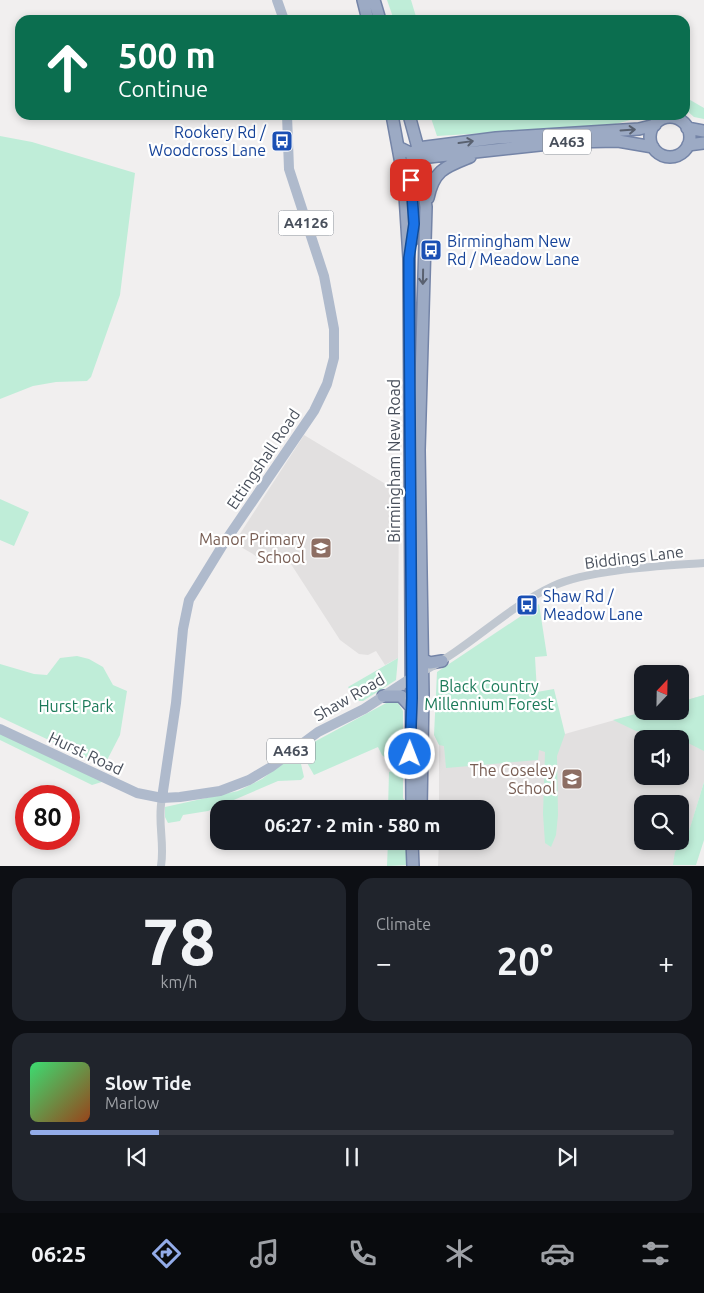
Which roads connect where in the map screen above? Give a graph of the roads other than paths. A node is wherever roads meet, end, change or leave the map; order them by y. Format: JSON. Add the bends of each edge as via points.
{"nodes":[{"id":1,"x":277,"y":0,"type":"edge"},
{"id":2,"x":363,"y":0,"type":"edge"},
{"id":3,"x":374,"y":0,"type":"edge"},
{"id":4,"x":282,"y":15,"type":"edge"},
{"id":5,"x":367,"y":15,"type":"edge"},
{"id":6,"x":378,"y":15,"type":"edge"},
{"id":7,"x":287,"y":120,"type":"edge"},
{"id":8,"x":393,"y":120,"type":"edge"},
{"id":9,"x":409,"y":120,"type":"edge"},
{"id":10,"x":661,"y":120,"type":"edge"},
{"id":11,"x":678,"y":120,"type":"edge"},
{"id":12,"x":655,"y":124,"type":"junction"},
{"id":13,"x":687,"y":128,"type":"junction"},
{"id":14,"x":704,"y":131,"type":"edge"},
{"id":15,"x":704,"y":143,"type":"edge"},
{"id":16,"x":688,"y":145,"type":"junction"},
{"id":17,"x":398,"y":147,"type":"junction"},
{"id":18,"x":653,"y":147,"type":"junction"},
{"id":19,"x":481,"y":152,"type":"junction"},
{"id":20,"x":416,"y":154,"type":"junction"},
{"id":21,"x":426,"y":207,"type":"junction"},
{"id":22,"x":409,"y":258,"type":"junction"},
{"id":23,"x":704,"y":563,"type":"edge"},
{"id":24,"x":568,"y":580,"type":"joint"},
{"id":25,"x":422,"y":659,"type":"junction"},
{"id":26,"x":442,"y":661,"type":"junction"},
{"id":27,"x":422,"y":672,"type":"junction"},
{"id":28,"x":411,"y":679,"type":"junction"},
{"id":29,"x":383,"y":696,"type":"junction"},
{"id":30,"x":411,"y":707,"type":"junction"},
{"id":31,"x":0,"y":729,"type":"edge"},
{"id":32,"x":162,"y":798,"type":"junction"},
{"id":33,"x":412,"y":800,"type":"edge"},
{"id":34,"x":421,"y":800,"type":"edge"},
{"id":35,"x":412,"y":850,"type":"edge"},
{"id":36,"x":420,"y":850,"type":"edge"},
{"id":37,"x":161,"y":866,"type":"edge"},
{"id":38,"x":413,"y":866,"type":"edge"},
{"id":39,"x":420,"y":866,"type":"edge"}],
"edges":[{"from":1,"to":4,"type":"main road"},
{"from":2,"to":5,"type":"highway"},
{"from":3,"to":6,"type":"highway"},
{"from":7,"to":32,"type":"main road","name":"Ettingshall Road","number":"A4126","via":[[288,161],[293,185],[324,276],[335,341],[329,378],[314,411],[189,600]]},
{"from":8,"to":17,"type":"highway","name":"Birmingham New Road"},
{"from":9,"to":20,"type":"highway","name":"Birmingham New Road"},
{"from":10,"to":12,"type":"highway"},
{"from":11,"to":13,"type":"highway"},
{"from":12,"to":18,"type":"highway","via":[[651,134]]},
{"from":20,"to":12,"type":"highway","number":"A463","one_way":true,"via":[[496,138],[639,129]]},
{"from":13,"to":14,"type":"highway"},
{"from":13,"to":16,"type":"highway","via":[[690,136]]},
{"from":15,"to":16,"type":"highway"},
{"from":16,"to":18,"type":"highway","via":[[682,153],[670,157]]},
{"from":17,"to":20,"type":"highway"},
{"from":17,"to":22,"type":"highway","name":"Birmingham New Road","via":[[404,180]]},
{"from":18,"to":19,"type":"highway","number":"A463","via":[[604,141]]},
{"from":19,"to":20,"type":"highway","number":"A463"},
{"from":19,"to":21,"type":"highway","number":"A463","via":[[437,174]]},
{"from":20,"to":21,"type":"highway","name":"Birmingham New Road"},
{"from":20,"to":22,"type":"highway","via":[[414,224]]},
{"from":21,"to":25,"type":"highway","name":"Birmingham New Road","one_way":true,"via":[[419,450]]},
{"from":22,"to":28,"type":"highway","name":"Birmingham New Road"},
{"from":23,"to":24,"type":"street","name":"Biddings Lane"},
{"from":24,"to":26,"type":"street","name":"Shaw Road","via":[[535,596]]},
{"from":25,"to":26,"type":"highway"},
{"from":25,"to":27,"type":"highway","name":"Birmingham New Road"},
{"from":26,"to":27,"type":"street","name":"Shaw Road"},
{"from":27,"to":28,"type":"main road","name":"Shaw Road","number":"A463"},
{"from":27,"to":34,"type":"highway","name":"Birmingham New Road"},
{"from":28,"to":29,"type":"main road","name":"Shaw Road","number":"A463"},
{"from":28,"to":30,"type":"highway","name":"Birmingham New Road"},
{"from":29,"to":30,"type":"highway","via":[[401,696]]},
{"from":29,"to":32,"type":"main road","name":"Shaw Road","number":"A463","via":[[318,732],[249,780],[220,790]]},
{"from":30,"to":33,"type":"highway","name":"Birmingham New Road"},
{"from":31,"to":32,"type":"main road","name":"Hurst Road","number":"A463","via":[[137,793]]},
{"from":32,"to":37,"type":"street","via":[[159,811],[163,852]]},
{"from":35,"to":38,"type":"highway"},
{"from":36,"to":39,"type":"highway"}]}
